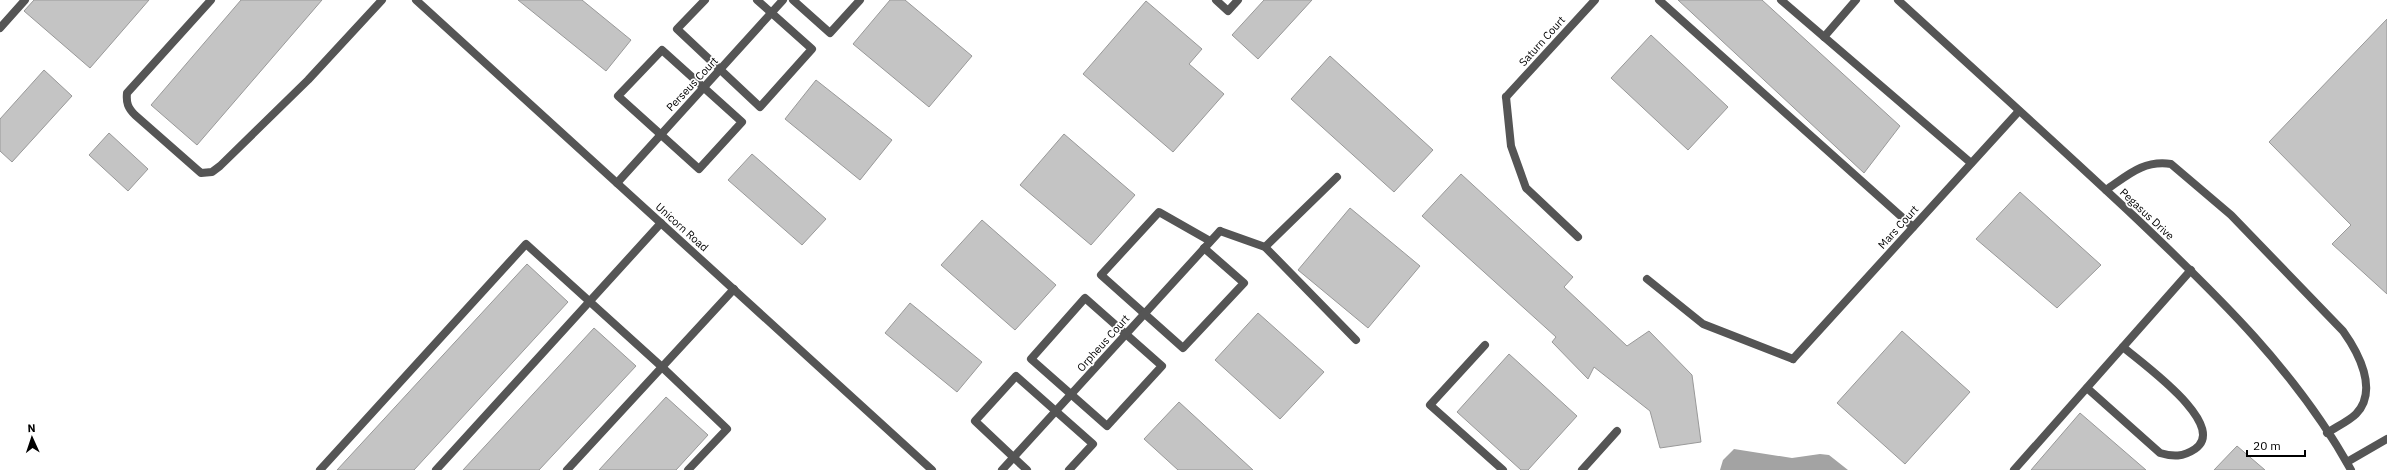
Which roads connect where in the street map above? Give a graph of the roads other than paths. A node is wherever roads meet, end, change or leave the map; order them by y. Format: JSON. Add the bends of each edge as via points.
{"nodes":[{"id":1,"x":25,"y":0,"type":"edge"},
{"id":2,"x":211,"y":0,"type":"edge"},
{"id":3,"x":382,"y":0,"type":"edge"},
{"id":4,"x":416,"y":0,"type":"edge"},
{"id":5,"x":705,"y":0,"type":"edge"},
{"id":6,"x":757,"y":0,"type":"edge"},
{"id":7,"x":783,"y":0,"type":"edge"},
{"id":8,"x":793,"y":0,"type":"edge"},
{"id":9,"x":860,"y":0,"type":"edge"},
{"id":10,"x":1216,"y":0,"type":"edge"},
{"id":11,"x":1238,"y":0,"type":"edge"},
{"id":12,"x":1594,"y":0,"type":"edge"},
{"id":13,"x":1659,"y":0,"type":"edge"},
{"id":14,"x":1781,"y":0,"type":"edge"},
{"id":15,"x":1856,"y":0,"type":"edge"},
{"id":16,"x":1898,"y":0,"type":"edge"},
{"id":17,"x":771,"y":13,"type":"junction"},
{"id":18,"x":0,"y":28,"type":"edge"},
{"id":19,"x":1824,"y":37,"type":"junction"},
{"id":20,"x":720,"y":70,"type":"junction"},
{"id":21,"x":704,"y":87,"type":"junction"},
{"id":22,"x":2019,"y":111,"type":"junction"},
{"id":23,"x":660,"y":135,"type":"junction"},
{"id":24,"x":1971,"y":164,"type":"junction"},
{"id":25,"x":1337,"y":177,"type":"dead end"},
{"id":26,"x":617,"y":183,"type":"junction"},
{"id":27,"x":2106,"y":190,"type":"junction"},
{"id":28,"x":661,"y":223,"type":"junction"},
{"id":29,"x":1913,"y":227,"type":"junction"},
{"id":30,"x":1578,"y":237,"type":"dead end"},
{"id":31,"x":1210,"y":241,"type":"junction"},
{"id":32,"x":1264,"y":247,"type":"junction"},
{"id":33,"x":1204,"y":248,"type":"junction"},
{"id":34,"x":2191,"y":270,"type":"junction"},
{"id":35,"x":1647,"y":279,"type":"dead end"},
{"id":36,"x":734,"y":289,"type":"junction"},
{"id":37,"x":589,"y":301,"type":"junction"},
{"id":38,"x":1144,"y":313,"type":"junction"},
{"id":39,"x":1125,"y":335,"type":"junction"},
{"id":40,"x":1356,"y":340,"type":"dead end"},
{"id":41,"x":1485,"y":345,"type":"dead end"},
{"id":42,"x":2123,"y":347,"type":"junction"},
{"id":43,"x":662,"y":367,"type":"junction"},
{"id":44,"x":2086,"y":388,"type":"junction"},
{"id":45,"x":1070,"y":394,"type":"junction"},
{"id":46,"x":1056,"y":411,"type":"junction"},
{"id":47,"x":1617,"y":431,"type":"dead end"},
{"id":48,"x":2327,"y":432,"type":"junction"},
{"id":49,"x":2387,"y":438,"type":"edge"},
{"id":50,"x":1014,"y":457,"type":"junction"},
{"id":51,"x":2347,"y":462,"type":"junction"},
{"id":52,"x":320,"y":470,"type":"edge"},
{"id":53,"x":436,"y":470,"type":"edge"},
{"id":54,"x":567,"y":470,"type":"edge"},
{"id":55,"x":688,"y":470,"type":"edge"},
{"id":56,"x":932,"y":470,"type":"edge"},
{"id":57,"x":1002,"y":470,"type":"edge"},
{"id":58,"x":1027,"y":470,"type":"edge"},
{"id":59,"x":1069,"y":470,"type":"edge"},
{"id":60,"x":1503,"y":470,"type":"edge"},
{"id":61,"x":1582,"y":470,"type":"edge"},
{"id":62,"x":2014,"y":470,"type":"edge"},
{"id":63,"x":2351,"y":470,"type":"edge"}],
"edges":[{"from":1,"to":18,"type":"street"},
{"from":2,"to":3,"type":"street","via":[[127,93],[126,99],[135,115],[201,173],[207,173],[220,166],[308,80]]},
{"from":4,"to":26,"type":"street","name":"Unicorn Road"},
{"from":5,"to":20,"type":"street","via":[[677,29]]},
{"from":6,"to":17,"type":"street"},
{"from":7,"to":17,"type":"street","name":"Perseus Court"},
{"from":8,"to":9,"type":"street","via":[[830,33]]},
{"from":10,"to":11,"type":"street","via":[[1228,11]]},
{"from":12,"to":30,"type":"street","name":"Saturn Court","via":[[1506,97],[1511,146],[1526,188]]},
{"from":13,"to":29,"type":"street"},
{"from":14,"to":19,"type":"street"},
{"from":15,"to":19,"type":"street"},
{"from":16,"to":22,"type":"street","name":"Pegasus Drive"},
{"from":17,"to":20,"type":"street","name":"Perseus Court"},
{"from":17,"to":20,"type":"street","via":[[812,49],[760,107]]},
{"from":19,"to":24,"type":"street"},
{"from":20,"to":21,"type":"street","name":"Perseus Court"},
{"from":21,"to":23,"type":"street","name":"Perseus Court"},
{"from":21,"to":23,"type":"street","via":[[742,122],[699,169]]},
{"from":21,"to":23,"type":"street","via":[[662,50],[618,96]]},
{"from":22,"to":24,"type":"street","name":"Mars Court"},
{"from":22,"to":27,"type":"street","name":"Pegasus Drive"},
{"from":23,"to":26,"type":"street","name":"Perseus Court"},
{"from":24,"to":29,"type":"street","name":"Mars Court"},
{"from":25,"to":32,"type":"street"},
{"from":26,"to":28,"type":"street","name":"Unicorn Road"},
{"from":27,"to":34,"type":"street","name":"Pegasus Drive"},
{"from":27,"to":48,"type":"street","via":[[2143,166],[2171,164],[2231,215],[2343,331],[2357,350],[2364,373],[2365,395],[2356,414]]},
{"from":28,"to":36,"type":"street","name":"Unicorn Road"},
{"from":28,"to":37,"type":"street"},
{"from":29,"to":35,"type":"street","name":"Mars Court","via":[[1793,359],[1703,324]]},
{"from":31,"to":32,"type":"street","name":"Orpheus Court","via":[[1220,230]]},
{"from":31,"to":33,"type":"street","name":"Orpheus Court"},
{"from":31,"to":38,"type":"street","via":[[1160,212],[1101,275]]},
{"from":32,"to":40,"type":"street"},
{"from":33,"to":38,"type":"street","name":"Orpheus Court"},
{"from":33,"to":38,"type":"street","via":[[1244,283],[1183,348]]},
{"from":34,"to":42,"type":"street"},
{"from":34,"to":48,"type":"street","name":"Pegasus Drive","via":[[2268,352]]},
{"from":36,"to":43,"type":"street"},
{"from":36,"to":56,"type":"street","name":"Unicorn Road"},
{"from":37,"to":43,"type":"street"},
{"from":37,"to":52,"type":"street","via":[[526,244]]},
{"from":37,"to":53,"type":"street"},
{"from":38,"to":39,"type":"street","name":"Orpheus Court"},
{"from":39,"to":45,"type":"street","name":"Orpheus Court"},
{"from":39,"to":45,"type":"street","via":[[1162,366],[1107,426]]},
{"from":39,"to":45,"type":"street","via":[[1085,298],[1031,358]]},
{"from":41,"to":60,"type":"street","via":[[1430,405]]},
{"from":42,"to":44,"type":"street"},
{"from":42,"to":44,"type":"street","via":[[2197,414],[2203,436],[2197,447],[2180,456],[2160,452]]},
{"from":43,"to":54,"type":"street"},
{"from":43,"to":55,"type":"street","via":[[727,428]]},
{"from":44,"to":62,"type":"street"},
{"from":45,"to":46,"type":"street","name":"Orpheus Court"},
{"from":46,"to":50,"type":"street","name":"Orpheus Court"},
{"from":46,"to":50,"type":"street","via":[[1016,376],[975,421]]},
{"from":46,"to":59,"type":"street","via":[[1093,444]]},
{"from":47,"to":61,"type":"street"},
{"from":48,"to":51,"type":"street","name":"Pegasus Drive"},
{"from":49,"to":51,"type":"street"},
{"from":50,"to":57,"type":"street","name":"Orpheus Court"},
{"from":50,"to":58,"type":"street"},
{"from":51,"to":63,"type":"street","name":"Pegasus Drive"}]}
